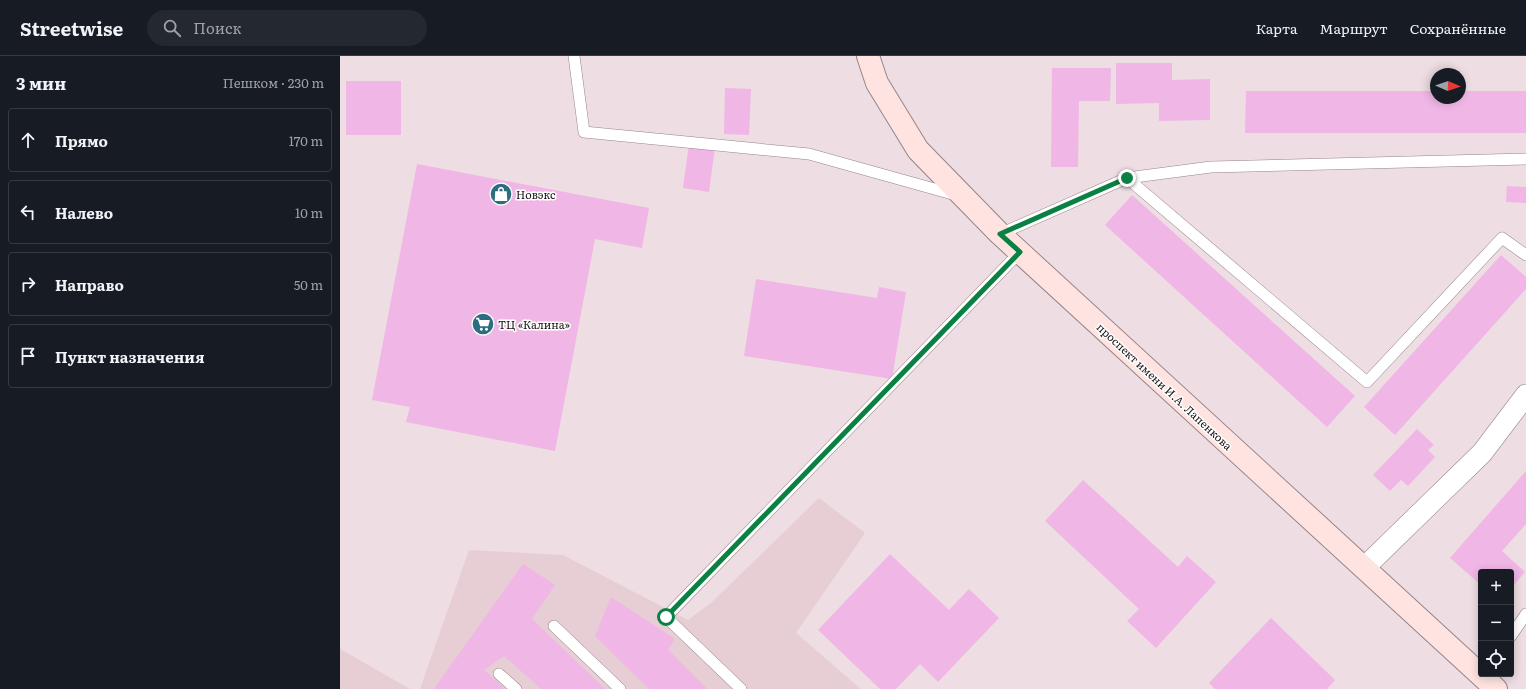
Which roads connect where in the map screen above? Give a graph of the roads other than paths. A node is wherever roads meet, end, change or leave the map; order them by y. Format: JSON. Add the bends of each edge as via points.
{"nodes":[{"id":1,"x":574,"y":56,"type":"edge"},
{"id":2,"x":868,"y":56,"type":"edge"},
{"id":3,"x":1526,"y":159,"type":"edge"},
{"id":4,"x":1127,"y":178,"type":"junction"},
{"id":5,"x":963,"y":196,"type":"junction"},
{"id":6,"x":1000,"y":234,"type":"junction"},
{"id":7,"x":1020,"y":252,"type":"junction"},
{"id":8,"x":1526,"y":255,"type":"edge"},
{"id":9,"x":1526,"y":395,"type":"edge"},
{"id":10,"x":1364,"y":568,"type":"junction"},
{"id":11,"x":1526,"y":614,"type":"edge"},
{"id":12,"x":554,"y":626,"type":"dead end"},
{"id":13,"x":1514,"y":632,"type":"edge"},
{"id":14,"x":499,"y":674,"type":"dead end"},
{"id":15,"x":1488,"y":680,"type":"edge"},
{"id":16,"x":516,"y":689,"type":"edge"},
{"id":17,"x":620,"y":689,"type":"edge"},
{"id":18,"x":741,"y":689,"type":"edge"}],
"edges":[{"from":1,"to":5,"type":"lane","via":[[584,132],[809,154]]},
{"from":2,"to":5,"type":"main road","name":"проспект имени И.А. Лапенкова","via":[[877,83],[918,150]]},
{"from":3,"to":4,"type":"lane","via":[[1211,167]]},
{"from":4,"to":6,"type":"lane"},
{"from":4,"to":8,"type":"lane","via":[[1367,382],[1502,238]]},
{"from":5,"to":6,"type":"main road","name":"проспект имени И.А. Лапенкова"},
{"from":6,"to":7,"type":"main road","name":"проспект имени И.А. Лапенкова"},
{"from":7,"to":10,"type":"main road","name":"проспект имени И.А. Лапенкова"},
{"from":7,"to":18,"type":"lane","via":[[666,617]]},
{"from":9,"to":10,"type":"street","via":[[1482,453]]},
{"from":10,"to":15,"type":"main road","name":"проспект имени И.А. Лапенкова"},
{"from":11,"to":13,"type":"lane"},
{"from":12,"to":17,"type":"lane"},
{"from":14,"to":16,"type":"lane"}]}
